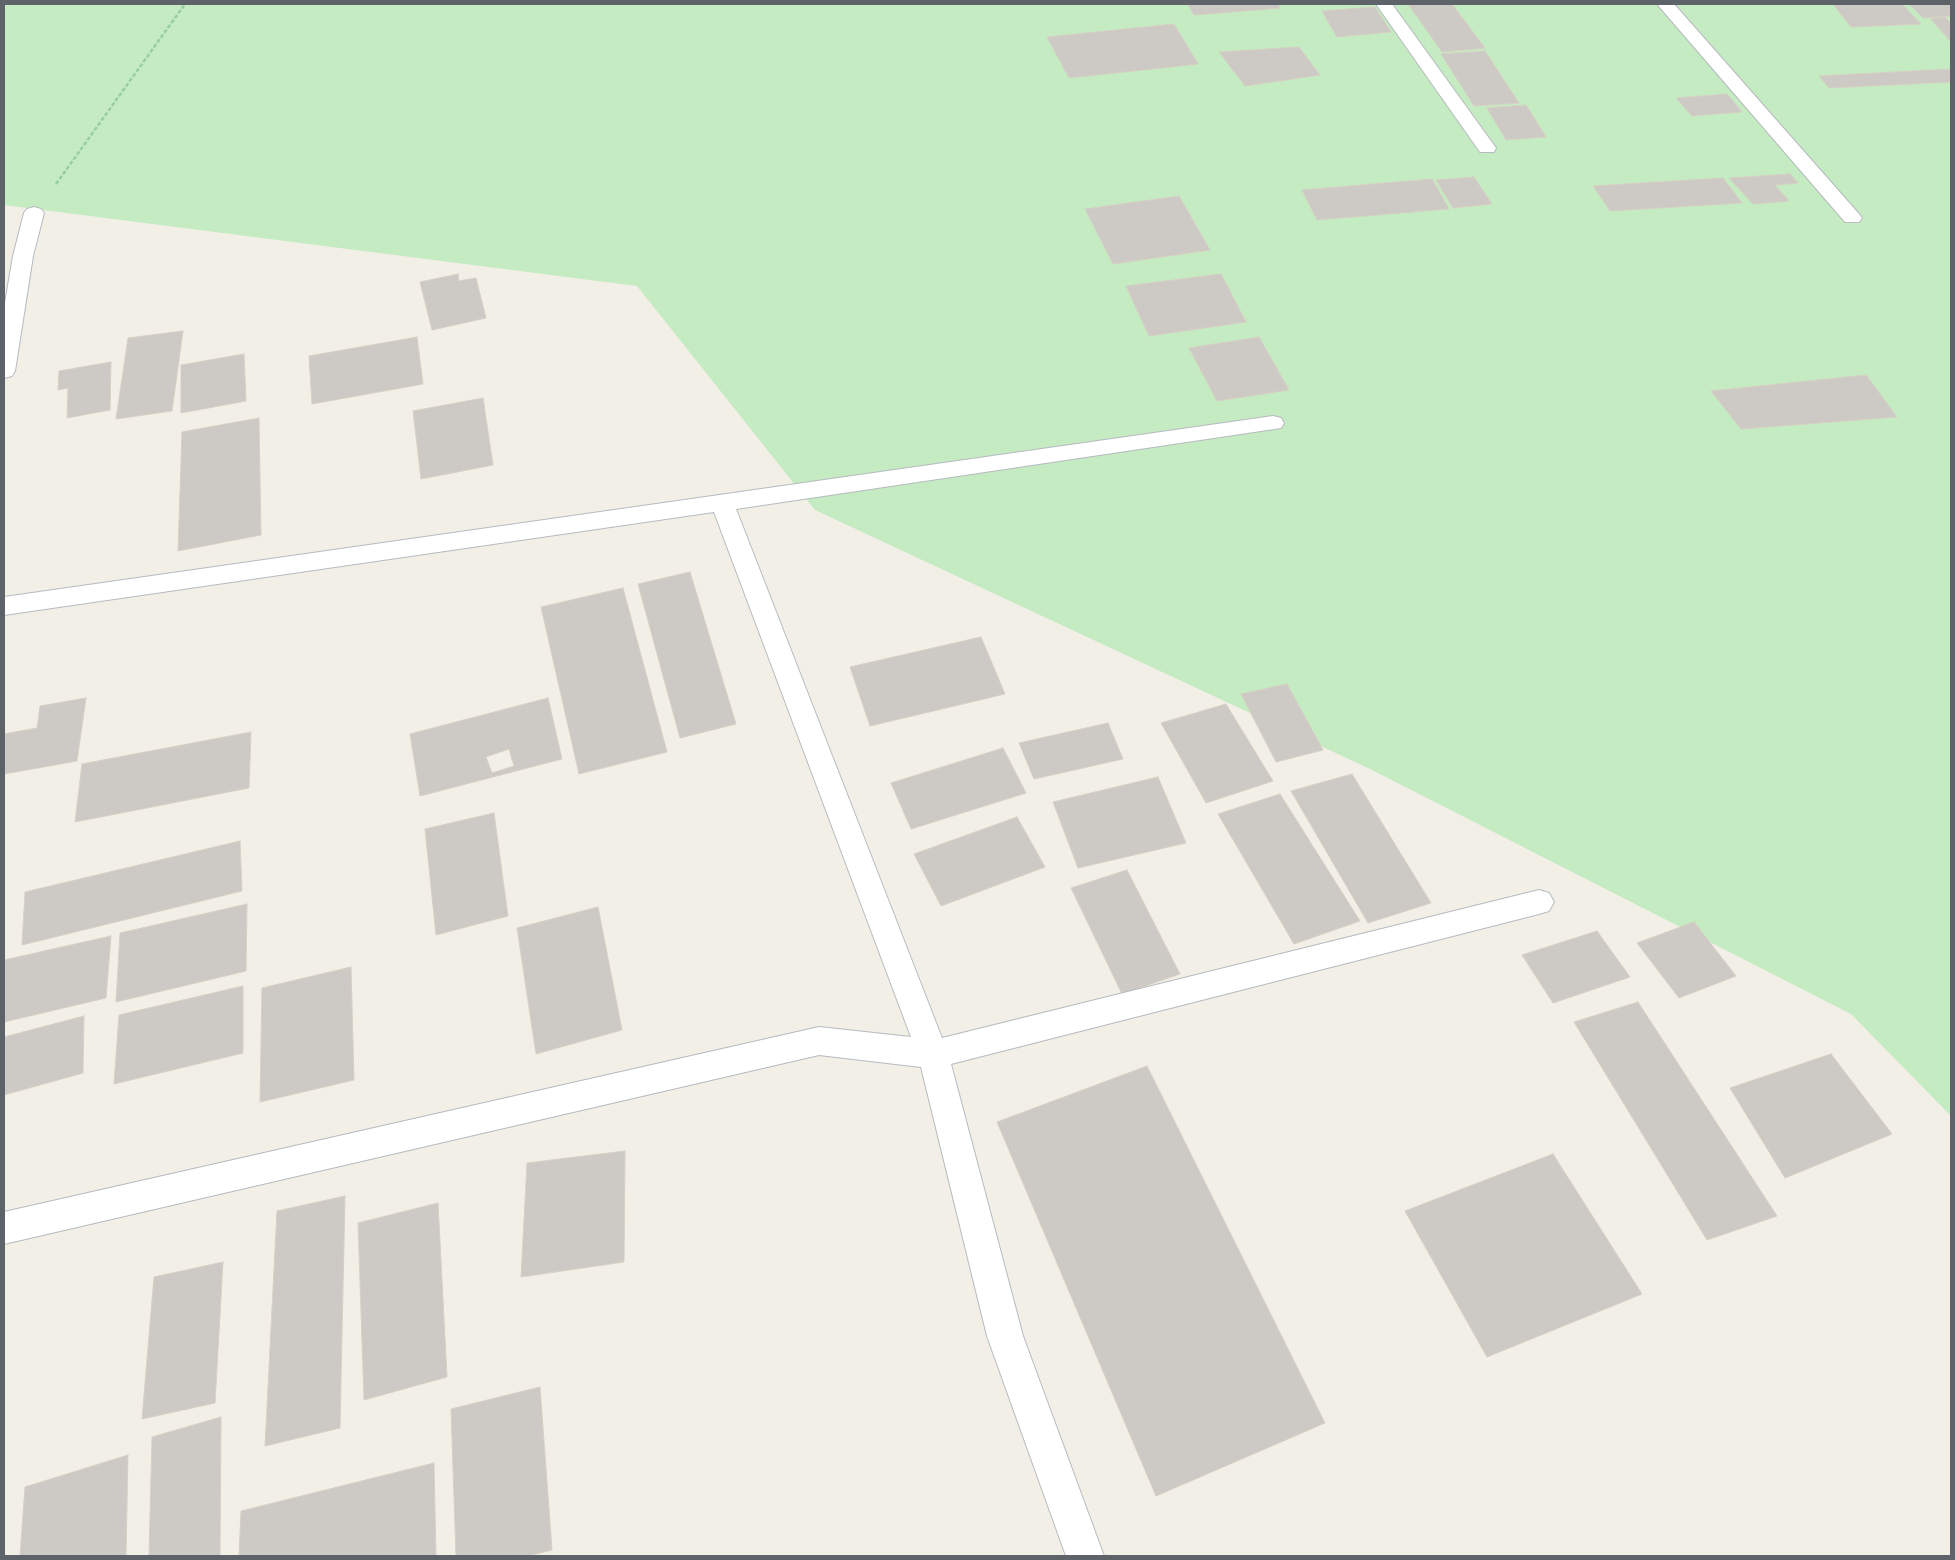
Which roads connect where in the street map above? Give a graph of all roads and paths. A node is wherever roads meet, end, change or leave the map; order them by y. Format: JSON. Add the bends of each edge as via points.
{"nodes":[{"id":1,"x":185,"y":4,"type":"edge"},
{"id":2,"x":1384,"y":4,"type":"edge"},
{"id":3,"x":1665,"y":4,"type":"edge"},
{"id":4,"x":1487,"y":148,"type":"dead end"},
{"id":5,"x":34,"y":214,"type":"joint"},
{"id":6,"x":1852,"y":218,"type":"dead end"},
{"id":7,"x":4,"y":371,"type":"edge"},
{"id":8,"x":1273,"y":423,"type":"dead end"},
{"id":9,"x":722,"y":502,"type":"junction"},
{"id":10,"x":4,"y":606,"type":"edge"},
{"id":11,"x":1539,"y":902,"type":"dead end"},
{"id":12,"x":933,"y":1054,"type":"junction"},
{"id":13,"x":4,"y":1228,"type":"edge"},
{"id":14,"x":1085,"y":1556,"type":"edge"}],
"edges":[{"from":1,"to":5,"type":"path"},
{"from":2,"to":4,"type":"street"},
{"from":3,"to":6,"type":"street"},
{"from":5,"to":7,"type":"street","via":[[23,256]]},
{"from":8,"to":9,"type":"street"},
{"from":9,"to":10,"type":"street"},
{"from":9,"to":12,"type":"street"},
{"from":11,"to":12,"type":"street"},
{"from":12,"to":13,"type":"street","via":[[819,1042]]},
{"from":12,"to":14,"type":"street","via":[[1005,1336]]}]}
